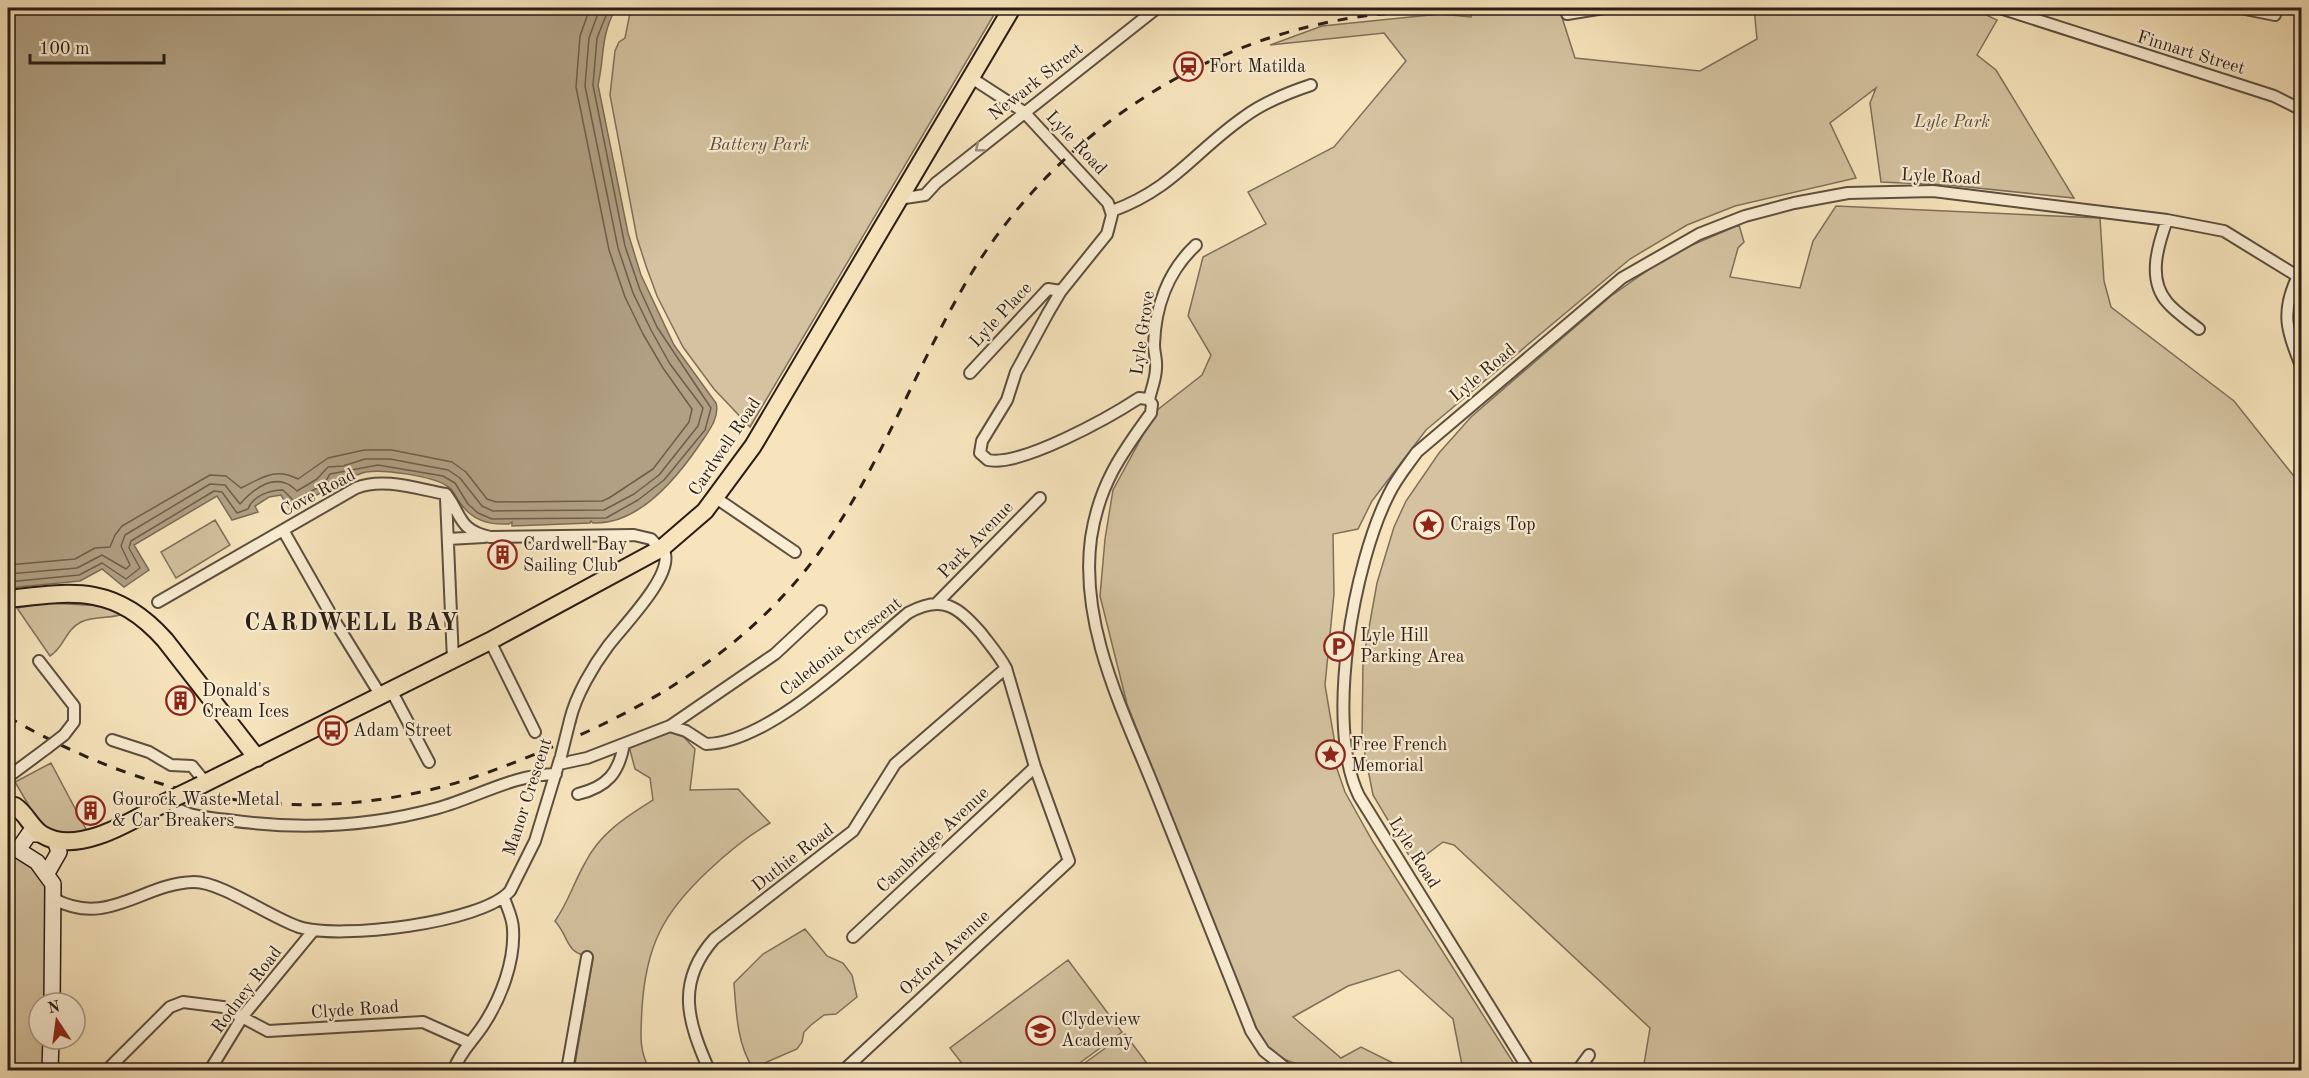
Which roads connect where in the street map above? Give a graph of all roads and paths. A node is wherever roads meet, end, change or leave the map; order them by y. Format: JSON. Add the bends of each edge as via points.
{"nodes":[{"id":1,"x":1012,"y":8,"type":"edge"},
{"id":2,"x":1157,"y":8,"type":"edge"},
{"id":3,"x":1604,"y":8,"type":"edge"},
{"id":4,"x":2000,"y":8,"type":"edge"},
{"id":5,"x":2240,"y":8,"type":"edge"},
{"id":6,"x":1567,"y":14,"type":"dead end"},
{"id":7,"x":2275,"y":15,"type":"dead end"},
{"id":8,"x":970,"y":77,"type":"junction"},
{"id":9,"x":1311,"y":85,"type":"dead end"},
{"id":10,"x":2301,"y":110,"type":"edge"},
{"id":11,"x":1024,"y":112,"type":"junction"},
{"id":12,"x":908,"y":181,"type":"junction"},
{"id":13,"x":936,"y":183,"type":"junction"},
{"id":14,"x":898,"y":199,"type":"junction"},
{"id":15,"x":1112,"y":211,"type":"junction"},
{"id":16,"x":2166,"y":220,"type":"junction"},
{"id":17,"x":1196,"y":245,"type":"dead end"},
{"id":18,"x":2300,"y":277,"type":"edge"},
{"id":19,"x":1061,"y":291,"type":"junction"},
{"id":20,"x":2199,"y":329,"type":"dead end"},
{"id":21,"x":2301,"y":368,"type":"edge"},
{"id":22,"x":970,"y":373,"type":"dead end"},
{"id":23,"x":1149,"y":400,"type":"junction"},
{"id":24,"x":446,"y":494,"type":"junction"},
{"id":25,"x":716,"y":498,"type":"junction"},
{"id":26,"x":1040,"y":498,"type":"dead end"},
{"id":27,"x":283,"y":530,"type":"junction"},
{"id":28,"x":490,"y":537,"type":"junction"},
{"id":29,"x":448,"y":539,"type":"junction"},
{"id":30,"x":662,"y":548,"type":"junction"},
{"id":31,"x":795,"y":552,"type":"dead end"},
{"id":32,"x":8,"y":599,"type":"edge"},
{"id":33,"x":158,"y":602,"type":"dead end"},
{"id":34,"x":936,"y":604,"type":"junction"},
{"id":35,"x":329,"y":611,"type":"dead end"},
{"id":36,"x":821,"y":611,"type":"dead end"},
{"id":37,"x":336,"y":623,"type":"dead end"},
{"id":38,"x":490,"y":641,"type":"junction"},
{"id":39,"x":453,"y":660,"type":"junction"},
{"id":40,"x":39,"y":661,"type":"dead end"},
{"id":41,"x":1006,"y":668,"type":"junction"},
{"id":42,"x":386,"y":693,"type":"junction"},
{"id":43,"x":670,"y":726,"type":"junction"},
{"id":44,"x":535,"y":732,"type":"dead end"},
{"id":45,"x":112,"y":740,"type":"dead end"},
{"id":46,"x":624,"y":744,"type":"junction"},
{"id":47,"x":257,"y":758,"type":"junction"},
{"id":48,"x":429,"y":762,"type":"dead end"},
{"id":49,"x":558,"y":764,"type":"junction"},
{"id":50,"x":1035,"y":767,"type":"junction"},
{"id":51,"x":8,"y":777,"type":"edge"},
{"id":52,"x":203,"y":783,"type":"junction"},
{"id":53,"x":578,"y":794,"type":"dead end"},
{"id":54,"x":171,"y":800,"type":"junction"},
{"id":55,"x":11,"y":801,"type":"edge"},
{"id":56,"x":46,"y":840,"type":"junction"},
{"id":57,"x":13,"y":850,"type":"edge"},
{"id":58,"x":47,"y":873,"type":"junction"},
{"id":59,"x":504,"y":898,"type":"junction"},
{"id":60,"x":54,"y":899,"type":"junction"},
{"id":61,"x":313,"y":931,"type":"junction"},
{"id":62,"x":854,"y":937,"type":"dead end"},
{"id":63,"x":587,"y":957,"type":"dead end"},
{"id":64,"x":52,"y":991,"type":"edge"},
{"id":65,"x":243,"y":1016,"type":"junction"},
{"id":66,"x":470,"y":1042,"type":"junction"},
{"id":67,"x":51,"y":1051,"type":"edge"},
{"id":68,"x":1589,"y":1055,"type":"dead end"},
{"id":69,"x":50,"y":1071,"type":"edge"},
{"id":70,"x":108,"y":1071,"type":"edge"},
{"id":71,"x":210,"y":1071,"type":"edge"},
{"id":72,"x":454,"y":1071,"type":"edge"},
{"id":73,"x":567,"y":1071,"type":"edge"},
{"id":74,"x":709,"y":1071,"type":"edge"},
{"id":75,"x":844,"y":1071,"type":"edge"},
{"id":76,"x":1288,"y":1071,"type":"edge"},
{"id":77,"x":1529,"y":1071,"type":"edge"},
{"id":78,"x":1578,"y":1071,"type":"edge"}],
"edges":[{"from":1,"to":8,"type":"main road","name":"Cardwell Road"},
{"from":2,"to":11,"type":"street","name":"Newark Street"},
{"from":3,"to":6,"type":"street"},
{"from":4,"to":10,"type":"street","name":"Finnart Street","via":[[2274,96]]},
{"from":5,"to":7,"type":"street"},
{"from":8,"to":11,"type":"street","name":"Lyle Road"},
{"from":8,"to":12,"type":"main road","name":"Cardwell Road"},
{"from":9,"to":15,"type":"street","via":[[1282,94],[1243,117],[1162,187]]},
{"from":11,"to":13,"type":"street","name":"Newark Street","one_way":true},
{"from":11,"to":15,"type":"street","name":"Lyle Road"},
{"from":12,"to":13,"type":"street","via":[[924,187]]},
{"from":12,"to":14,"type":"main road","name":"Cardwell Road"},
{"from":13,"to":14,"type":"street","name":"Newark Street","via":[[925,195]]},
{"from":14,"to":25,"type":"main road","name":"Cardwell Road","via":[[762,431]]},
{"from":15,"to":19,"type":"street","via":[[1107,234]]},
{"from":16,"to":18,"type":"street","name":"Lyle Road","via":[[2219,229]]},
{"from":16,"to":20,"type":"street","via":[[2155,267],[2160,291]]},
{"from":16,"to":77,"type":"street","name":"Lyle Road","via":[[1980,195],[1900,190],[1848,193],[1745,216],[1700,234],[1622,278],[1440,431],[1409,464],[1382,509],[1354,603],[1346,675],[1346,758],[1359,796]]},
{"from":17,"to":23,"type":"street","name":"Lyle Grove","via":[[1179,260],[1167,286],[1154,344],[1156,368]]},
{"from":18,"to":21,"type":"street","via":[[2289,294],[2286,311],[2290,340]]},
{"from":19,"to":22,"type":"street","name":"Lyle Place","via":[[1048,289]]},
{"from":19,"to":23,"type":"street","via":[[1025,353],[1007,400],[982,441],[980,453],[994,462],[1008,460],[1104,421],[1139,398]]},
{"from":23,"to":76,"type":"street","via":[[1151,413],[1116,461],[1094,524],[1090,575],[1097,637],[1251,1031],[1264,1051]]},
{"from":24,"to":27,"type":"street","name":"Cove Road","via":[[393,484],[364,485]]},
{"from":24,"to":28,"type":"street","via":[[460,520]]},
{"from":24,"to":29,"type":"street"},
{"from":25,"to":30,"type":"main road","name":"Cardwell Road","via":[[690,527]]},
{"from":25,"to":31,"type":"street"},
{"from":26,"to":34,"type":"street","name":"Park Avenue"},
{"from":27,"to":33,"type":"street","name":"Cove Road"},
{"from":27,"to":35,"type":"street"},
{"from":28,"to":29,"type":"street"},
{"from":28,"to":30,"type":"street","via":[[634,535],[651,539]]},
{"from":29,"to":39,"type":"street"},
{"from":30,"to":38,"type":"main road","name":"Cardwell Road"},
{"from":30,"to":49,"type":"street","name":"Manor Crescent","bridge":true,"via":[[666,558],[664,569],[607,647],[583,688]]},
{"from":32,"to":47,"type":"main road","via":[[80,592],[108,598],[128,608],[165,640]]},
{"from":34,"to":41,"type":"street","via":[[952,606],[964,614]]},
{"from":34,"to":43,"type":"street","name":"Caledonia Crescent","via":[[908,613],[810,694],[751,733],[706,744]]},
{"from":36,"to":43,"type":"street","via":[[775,654]]},
{"from":37,"to":42,"type":"street"},
{"from":38,"to":39,"type":"main road","name":"Cardwell Road"},
{"from":38,"to":44,"type":"street"},
{"from":39,"to":42,"type":"main road","name":"Cardwell Road"},
{"from":40,"to":51,"type":"street","bridge":true,"via":[[74,706],[74,722],[64,735]]},
{"from":41,"to":50,"type":"street"},
{"from":41,"to":74,"type":"street","name":"Duthie Road","via":[[895,764],[846,838],[705,949],[691,979],[689,1004],[696,1042]]},
{"from":42,"to":47,"type":"main road","name":"Cardwell Road"},
{"from":42,"to":48,"type":"street"},
{"from":43,"to":46,"type":"street"},
{"from":45,"to":52,"type":"street","via":[[149,752],[171,765],[192,766]]},
{"from":46,"to":49,"type":"street","via":[[587,759]]},
{"from":46,"to":53,"type":"street","via":[[616,771],[607,783]]},
{"from":47,"to":52,"type":"main road","name":"Cardwell Road"},
{"from":49,"to":54,"type":"street","via":[[437,808],[396,818],[323,826],[282,826],[184,813]]},
{"from":49,"to":59,"type":"street","name":"Manor Crescent","via":[[535,841]]},
{"from":50,"to":62,"type":"street","name":"Cambridge Avenue"},
{"from":50,"to":75,"type":"street","name":"Oxford Avenue","via":[[1069,861]]},
{"from":52,"to":54,"type":"main road","name":"Cardwell Road","bridge":true},
{"from":54,"to":56,"type":"main road","name":"Cardwell Road","via":[[86,848]]},
{"from":55,"to":56,"type":"main road"},
{"from":56,"to":57,"type":"street"},
{"from":56,"to":58,"type":"street"},
{"from":57,"to":58,"type":"street","via":[[34,859]]},
{"from":58,"to":60,"type":"street"},
{"from":59,"to":61,"type":"street","via":[[478,910],[427,922]]},
{"from":59,"to":66,"type":"street","via":[[513,926],[509,964],[499,998]]},
{"from":60,"to":61,"type":"street","via":[[76,908],[99,910],[197,882]]},
{"from":60,"to":64,"type":"street"},
{"from":61,"to":65,"type":"street","name":"Rodney Road"},
{"from":63,"to":73,"type":"street"},
{"from":65,"to":66,"type":"street","name":"Clyde Road","via":[[268,1031],[423,1022]]},
{"from":65,"to":70,"type":"street","name":"Clyde Road","via":[[223,1007],[177,1003]]},
{"from":65,"to":71,"type":"street","name":"Rodney Road"},
{"from":66,"to":72,"type":"street"},
{"from":67,"to":69,"type":"street"},
{"from":68,"to":78,"type":"street"}]}
